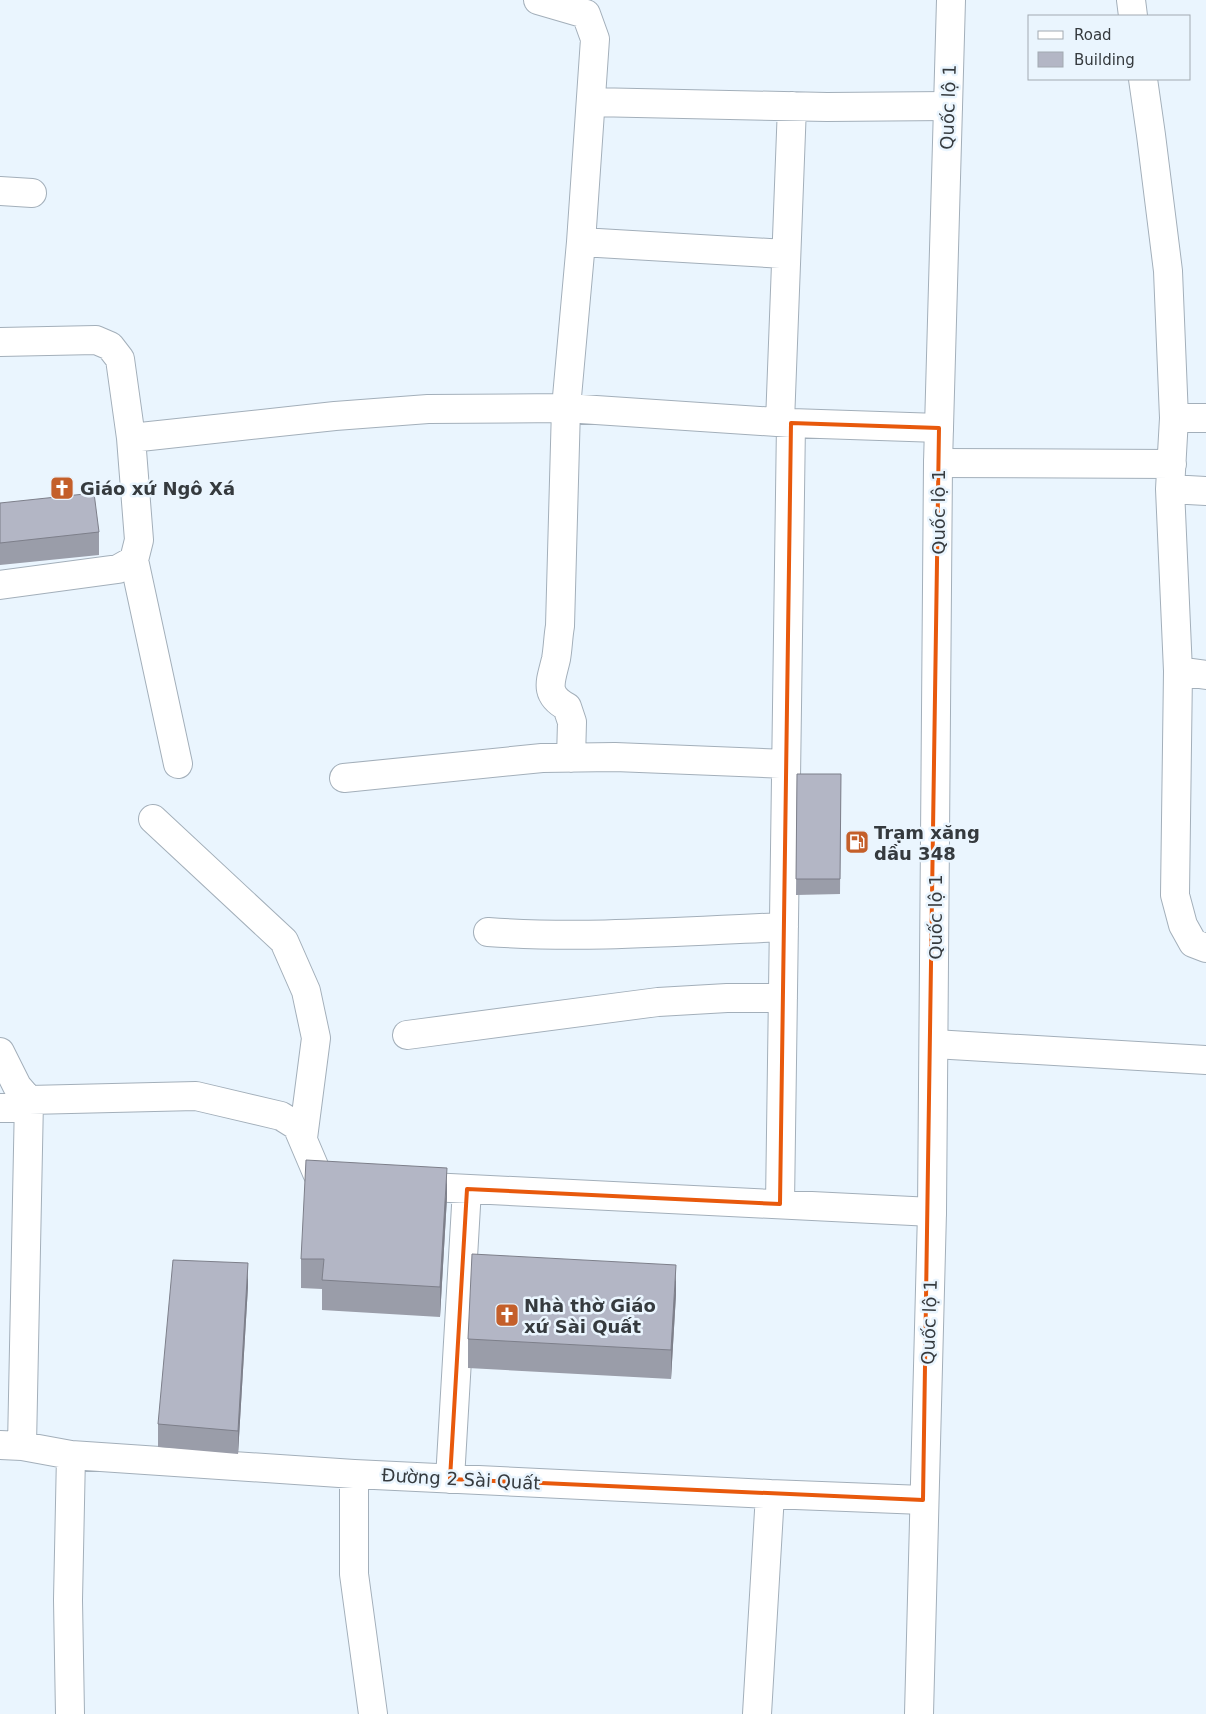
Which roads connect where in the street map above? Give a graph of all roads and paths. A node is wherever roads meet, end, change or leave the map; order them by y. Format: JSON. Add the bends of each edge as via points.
{"nodes":[{"id":1,"x":538,"y":0,"type":"edge"},
{"id":2,"x":951,"y":0,"type":"edge"},
{"id":3,"x":1131,"y":0,"type":"edge"},
{"id":4,"x":1133,"y":15,"type":"edge"},
{"id":5,"x":1143,"y":80,"type":"edge"},
{"id":6,"x":591,"y":102,"type":"junction"},
{"id":7,"x":792,"y":106,"type":"junction"},
{"id":8,"x":948,"y":106,"type":"junction"},
{"id":9,"x":0,"y":191,"type":"edge"},
{"id":10,"x":32,"y":193,"type":"dead end"},
{"id":11,"x":581,"y":242,"type":"junction"},
{"id":12,"x":785,"y":254,"type":"junction"},
{"id":13,"x":0,"y":342,"type":"edge"},
{"id":14,"x":566,"y":408,"type":"junction"},
{"id":15,"x":1174,"y":418,"type":"junction"},
{"id":16,"x":1206,"y":418,"type":"edge"},
{"id":17,"x":785,"y":422,"type":"junction"},
{"id":18,"x":939,"y":428,"type":"junction"},
{"id":19,"x":131,"y":438,"type":"junction"},
{"id":20,"x":938,"y":463,"type":"junction"},
{"id":21,"x":1171,"y":477,"type":"junction"},
{"id":22,"x":1206,"y":491,"type":"edge"},
{"id":23,"x":134,"y":560,"type":"junction"},
{"id":24,"x":0,"y":585,"type":"edge"},
{"id":25,"x":1178,"y":671,"type":"junction"},
{"id":26,"x":1206,"y":675,"type":"edge"},
{"id":27,"x":570,"y":758,"type":"junction"},
{"id":28,"x":178,"y":764,"type":"dead end"},
{"id":29,"x":786,"y":764,"type":"junction"},
{"id":30,"x":344,"y":778,"type":"dead end"},
{"id":31,"x":153,"y":819,"type":"dead end"},
{"id":32,"x":784,"y":927,"type":"junction"},
{"id":33,"x":488,"y":932,"type":"dead end"},
{"id":34,"x":1206,"y":948,"type":"edge"},
{"id":35,"x":783,"y":998,"type":"junction"},
{"id":36,"x":407,"y":1035,"type":"dead end"},
{"id":37,"x":934,"y":1044,"type":"junction"},
{"id":38,"x":0,"y":1052,"type":"edge"},
{"id":39,"x":1206,"y":1060,"type":"edge"},
{"id":40,"x":29,"y":1104,"type":"junction"},
{"id":41,"x":0,"y":1108,"type":"edge"},
{"id":42,"x":302,"y":1138,"type":"junction"},
{"id":43,"x":358,"y":1184,"type":"edge"},
{"id":44,"x":388,"y":1185,"type":"edge"},
{"id":45,"x":467,"y":1189,"type":"junction"},
{"id":46,"x":780,"y":1204,"type":"junction"},
{"id":47,"x":932,"y":1212,"type":"junction"},
{"id":48,"x":11,"y":1446,"type":"edge"},
{"id":49,"x":71,"y":1455,"type":"junction"},
{"id":50,"x":354,"y":1474,"type":"junction"},
{"id":51,"x":450,"y":1479,"type":"junction"},
{"id":52,"x":770,"y":1494,"type":"junction"},
{"id":53,"x":923,"y":1500,"type":"junction"},
{"id":54,"x":70,"y":1714,"type":"edge"},
{"id":55,"x":373,"y":1714,"type":"edge"},
{"id":56,"x":757,"y":1714,"type":"edge"},
{"id":57,"x":919,"y":1714,"type":"edge"}],
"edges":[{"from":1,"to":6,"type":"main road","via":[[586,14],[595,39]]},
{"from":2,"to":8,"type":"main road","name":"Quốc lộ 1"},
{"from":3,"to":4,"type":"main road"},
{"from":5,"to":15,"type":"main road","via":[[1168,271]]},
{"from":6,"to":7,"type":"main road"},
{"from":6,"to":11,"type":"main road"},
{"from":7,"to":8,"type":"main road"},
{"from":7,"to":12,"type":"main road"},
{"from":8,"to":18,"type":"main road","name":"Quốc lộ 1"},
{"from":9,"to":10,"type":"main road"},
{"from":11,"to":12,"type":"main road"},
{"from":11,"to":14,"type":"main road"},
{"from":12,"to":17,"type":"main road"},
{"from":13,"to":19,"type":"main road","via":[[96,340],[110,346],[120,359]]},
{"from":14,"to":17,"type":"main road"},
{"from":14,"to":19,"type":"main road","via":[[428,409]]},
{"from":14,"to":27,"type":"main road","via":[[560,626],[550,691],[557,702],[567,707],[572,722]]},
{"from":15,"to":16,"type":"main road"},
{"from":15,"to":21,"type":"main road"},
{"from":17,"to":18,"type":"main road"},
{"from":17,"to":29,"type":"main road"},
{"from":18,"to":20,"type":"main road","name":"Quốc lộ 1"},
{"from":19,"to":23,"type":"main road","via":[[139,540]]},
{"from":20,"to":21,"type":"main road"},
{"from":20,"to":37,"type":"main road","name":"Quốc lộ 1"},
{"from":21,"to":22,"type":"main road"},
{"from":21,"to":25,"type":"main road"},
{"from":23,"to":24,"type":"main road","via":[[118,569]]},
{"from":23,"to":28,"type":"main road"},
{"from":25,"to":26,"type":"main road"},
{"from":25,"to":34,"type":"main road","via":[[1175,895],[1183,925],[1193,943]]},
{"from":27,"to":29,"type":"main road"},
{"from":27,"to":30,"type":"main road"},
{"from":29,"to":32,"type":"main road"},
{"from":31,"to":42,"type":"main road","via":[[284,941],[306,991],[316,1038]]},
{"from":32,"to":33,"type":"main road","via":[[612,934]]},
{"from":32,"to":35,"type":"main road"},
{"from":35,"to":36,"type":"main road","via":[[658,1002]]},
{"from":35,"to":46,"type":"main road"},
{"from":37,"to":39,"type":"main road"},
{"from":37,"to":47,"type":"main road","name":"Quốc lộ 1"},
{"from":38,"to":40,"type":"main road"},
{"from":40,"to":41,"type":"main road"},
{"from":40,"to":42,"type":"main road","via":[[196,1096],[281,1116],[297,1126]]},
{"from":40,"to":48,"type":"main road"},
{"from":42,"to":43,"type":"main road","via":[[317,1174]]},
{"from":44,"to":45,"type":"main road"},
{"from":45,"to":46,"type":"main road"},
{"from":45,"to":51,"type":"main road"},
{"from":46,"to":47,"type":"main road"},
{"from":47,"to":53,"type":"main road","name":"Quốc lộ 1"},
{"from":48,"to":49,"type":"main road","name":"Đường 2 Sài Quất"},
{"from":49,"to":50,"type":"main road","name":"Đường 2 Sài Quất"},
{"from":49,"to":54,"type":"main road"},
{"from":50,"to":51,"type":"main road","name":"Đường 2 Sài Quất"},
{"from":50,"to":55,"type":"main road","via":[[354,1574]]},
{"from":51,"to":52,"type":"main road","name":"Đường 2 Sài Quất"},
{"from":52,"to":53,"type":"main road","name":"Đường 2 Sài Quất"},
{"from":52,"to":56,"type":"main road"},
{"from":53,"to":57,"type":"main road","name":"Quốc lộ 1"}]}
